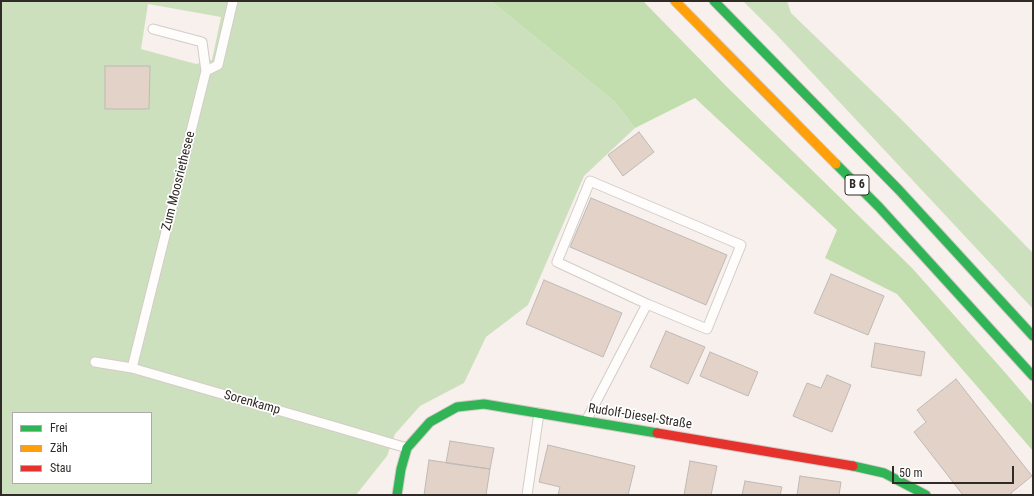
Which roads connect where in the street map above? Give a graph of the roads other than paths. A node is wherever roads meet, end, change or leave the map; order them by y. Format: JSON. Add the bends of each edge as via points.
{"nodes":[{"id":1,"x":233,"y":1,"type":"edge"},
{"id":2,"x":675,"y":1,"type":"edge"},
{"id":3,"x":714,"y":1,"type":"edge"},
{"id":4,"x":153,"y":29,"type":"dead end"},
{"id":5,"x":206,"y":70,"type":"junction"},
{"id":6,"x":647,"y":304,"type":"junction"},
{"id":7,"x":1033,"y":336,"type":"edge"},
{"id":8,"x":96,"y":362,"type":"dead end"},
{"id":9,"x":132,"y":368,"type":"junction"},
{"id":10,"x":1033,"y":376,"type":"edge"},
{"id":11,"x":540,"y":413,"type":"junction"},
{"id":12,"x":586,"y":421,"type":"junction"},
{"id":13,"x":407,"y":448,"type":"junction"},
{"id":14,"x":397,"y":495,"type":"edge"},
{"id":15,"x":528,"y":495,"type":"edge"},
{"id":16,"x":926,"y":495,"type":"edge"}],
"edges":[{"from":1,"to":5,"type":"lane","via":[[218,65]]},
{"from":2,"to":10,"type":"main road","number":"B 6","via":[[878,207]]},
{"from":3,"to":7,"type":"main road","number":"B 6","via":[[899,190]]},
{"from":4,"to":5,"type":"lane","via":[[202,42]]},
{"from":5,"to":9,"type":"lane","name":"Zum Moosriethesee"},
{"from":6,"to":6,"type":"lane","via":[[707,330],[741,245],[590,182],[557,262]]},
{"from":6,"to":12,"type":"lane"},
{"from":8,"to":9,"type":"lane","name":"Sorenkamp"},
{"from":9,"to":13,"type":"lane","name":"Sorenkamp"},
{"from":11,"to":12,"type":"main road","name":"Rudolf-Diesel-Straße"},
{"from":11,"to":13,"type":"main road","name":"Rudolf-Diesel-Straße","via":[[484,404],[457,407],[430,422]]},
{"from":11,"to":15,"type":"lane"},
{"from":12,"to":16,"type":"main road","name":"Rudolf-Diesel-Straße","via":[[848,465],[884,473]]},
{"from":13,"to":14,"type":"main road","name":"Rudolf-Diesel-Straße"}]}
